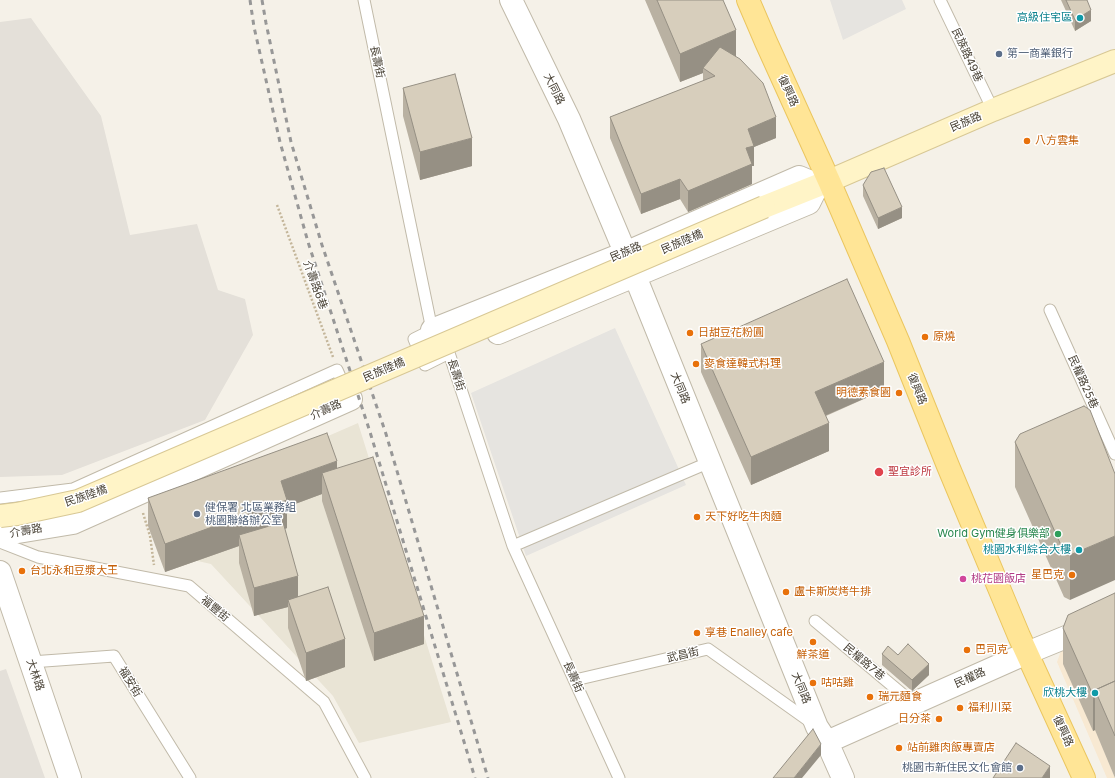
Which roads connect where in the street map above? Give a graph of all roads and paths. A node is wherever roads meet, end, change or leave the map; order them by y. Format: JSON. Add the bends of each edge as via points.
{"nodes":[{"id":1,"x":364,"y":0,"type":"edge"},
{"id":2,"x":511,"y":0,"type":"edge"},
{"id":3,"x":748,"y":0,"type":"edge"},
{"id":4,"x":940,"y":0,"type":"edge"},
{"id":5,"x":1115,"y":61,"type":"edge"},
{"id":6,"x":993,"y":110,"type":"junction"},
{"id":7,"x":824,"y":183,"type":"junction"},
{"id":8,"x":277,"y":205,"type":"dead end"},
{"id":9,"x":764,"y":207,"type":"joint"},
{"id":10,"x":625,"y":253,"type":"junction"},
{"id":11,"x":634,"y":276,"type":"junction"},
{"id":12,"x":1050,"y":310,"type":"dead end"},
{"id":13,"x":432,"y":330,"type":"junction"},
{"id":14,"x":449,"y":353,"type":"junction"},
{"id":15,"x":337,"y":370,"type":"junction"},
{"id":16,"x":350,"y":399,"type":"joint"},
{"id":17,"x":1115,"y":454,"type":"edge"},
{"id":18,"x":135,"y":461,"type":"junction"},
{"id":19,"x":710,"y":462,"type":"junction"},
{"id":20,"x":137,"y":494,"type":"junction"},
{"id":21,"x":0,"y":498,"type":"edge"},
{"id":22,"x":0,"y":516,"type":"edge"},
{"id":23,"x":0,"y":535,"type":"edge"},
{"id":24,"x":0,"y":542,"type":"edge"},
{"id":25,"x":513,"y":546,"type":"junction"},
{"id":26,"x":0,"y":572,"type":"edge"},
{"id":27,"x":156,"y":580,"type":"junction"},
{"id":28,"x":1115,"y":617,"type":"edge"},
{"id":29,"x":815,"y":621,"type":"dead end"},
{"id":30,"x":1027,"y":653,"type":"junction"},
{"id":31,"x":30,"y":662,"type":"junction"},
{"id":32,"x":575,"y":680,"type":"junction"},
{"id":33,"x":913,"y":704,"type":"junction"},
{"id":34,"x":822,"y":734,"type":"junction"},
{"id":35,"x":70,"y":778,"type":"edge"},
{"id":36,"x":190,"y":778,"type":"edge"},
{"id":37,"x":365,"y":778,"type":"edge"},
{"id":38,"x":619,"y":778,"type":"edge"},
{"id":39,"x":843,"y":778,"type":"edge"},
{"id":40,"x":1084,"y":778,"type":"edge"}],
"edges":[{"from":1,"to":13,"type":"lane","name":"長壽街"},
{"from":2,"to":10,"type":"street","name":"大同路","via":[[568,119]]},
{"from":3,"to":7,"type":"main road","name":"復興路"},
{"from":4,"to":6,"type":"lane","name":"民族路49巷"},
{"from":5,"to":6,"type":"street","name":"民族路"},
{"from":6,"to":7,"type":"street","name":"民族路"},
{"from":7,"to":9,"type":"street","name":"民族路"},
{"from":7,"to":10,"type":"street","name":"民族路","via":[[799,178]]},
{"from":7,"to":11,"type":"street","via":[[809,203]]},
{"from":7,"to":30,"type":"main road","name":"復興路","via":[[898,341]]},
{"from":8,"to":15,"type":"path","name":"介壽路6巷"},
{"from":9,"to":22,"type":"street","name":"民族陸橋","bridge":true,"via":[[78,501]]},
{"from":10,"to":11,"type":"street","name":"大同路"},
{"from":10,"to":13,"type":"street","name":"民族路"},
{"from":11,"to":14,"type":"street"},
{"from":11,"to":19,"type":"street","name":"大同路"},
{"from":12,"to":17,"type":"lane","name":"民權路25巷"},
{"from":13,"to":14,"type":"lane","name":"長壽街","via":[[414,339],[425,365]]},
{"from":14,"to":25,"type":"lane","name":"長壽街"},
{"from":15,"to":16,"type":"lane","name":"介壽路"},
{"from":15,"to":18,"type":"lane"},
{"from":16,"to":20,"type":"street","name":"介壽路"},
{"from":18,"to":20,"type":"lane"},
{"from":18,"to":21,"type":"lane","via":[[73,489]]},
{"from":19,"to":25,"type":"lane"},
{"from":19,"to":34,"type":"street","name":"大同路"},
{"from":20,"to":23,"type":"street","name":"介壽路","via":[[73,522]]},
{"from":20,"to":27,"type":"path","via":[[150,536]]},
{"from":24,"to":27,"type":"lane","name":"福豐街","via":[[38,557]]},
{"from":25,"to":32,"type":"lane","name":"長壽街"},
{"from":26,"to":31,"type":"street","name":"大林路"},
{"from":27,"to":37,"type":"lane","name":"福豐街","via":[[189,586],[324,702]]},
{"from":28,"to":30,"type":"street","name":"民權路"},
{"from":29,"to":33,"type":"lane","name":"民權路7巷"},
{"from":30,"to":33,"type":"street","name":"民權路"},
{"from":30,"to":40,"type":"main road","name":"復興路"},
{"from":31,"to":35,"type":"street","name":"大林路"},
{"from":31,"to":36,"type":"lane","name":"福安街","via":[[114,656]]},
{"from":32,"to":34,"type":"lane","name":"武昌街","via":[[708,649]]},
{"from":32,"to":38,"type":"lane","name":"長壽街"},
{"from":33,"to":34,"type":"street","name":"民權路"},
{"from":34,"to":39,"type":"street","name":"大同路"}]}
